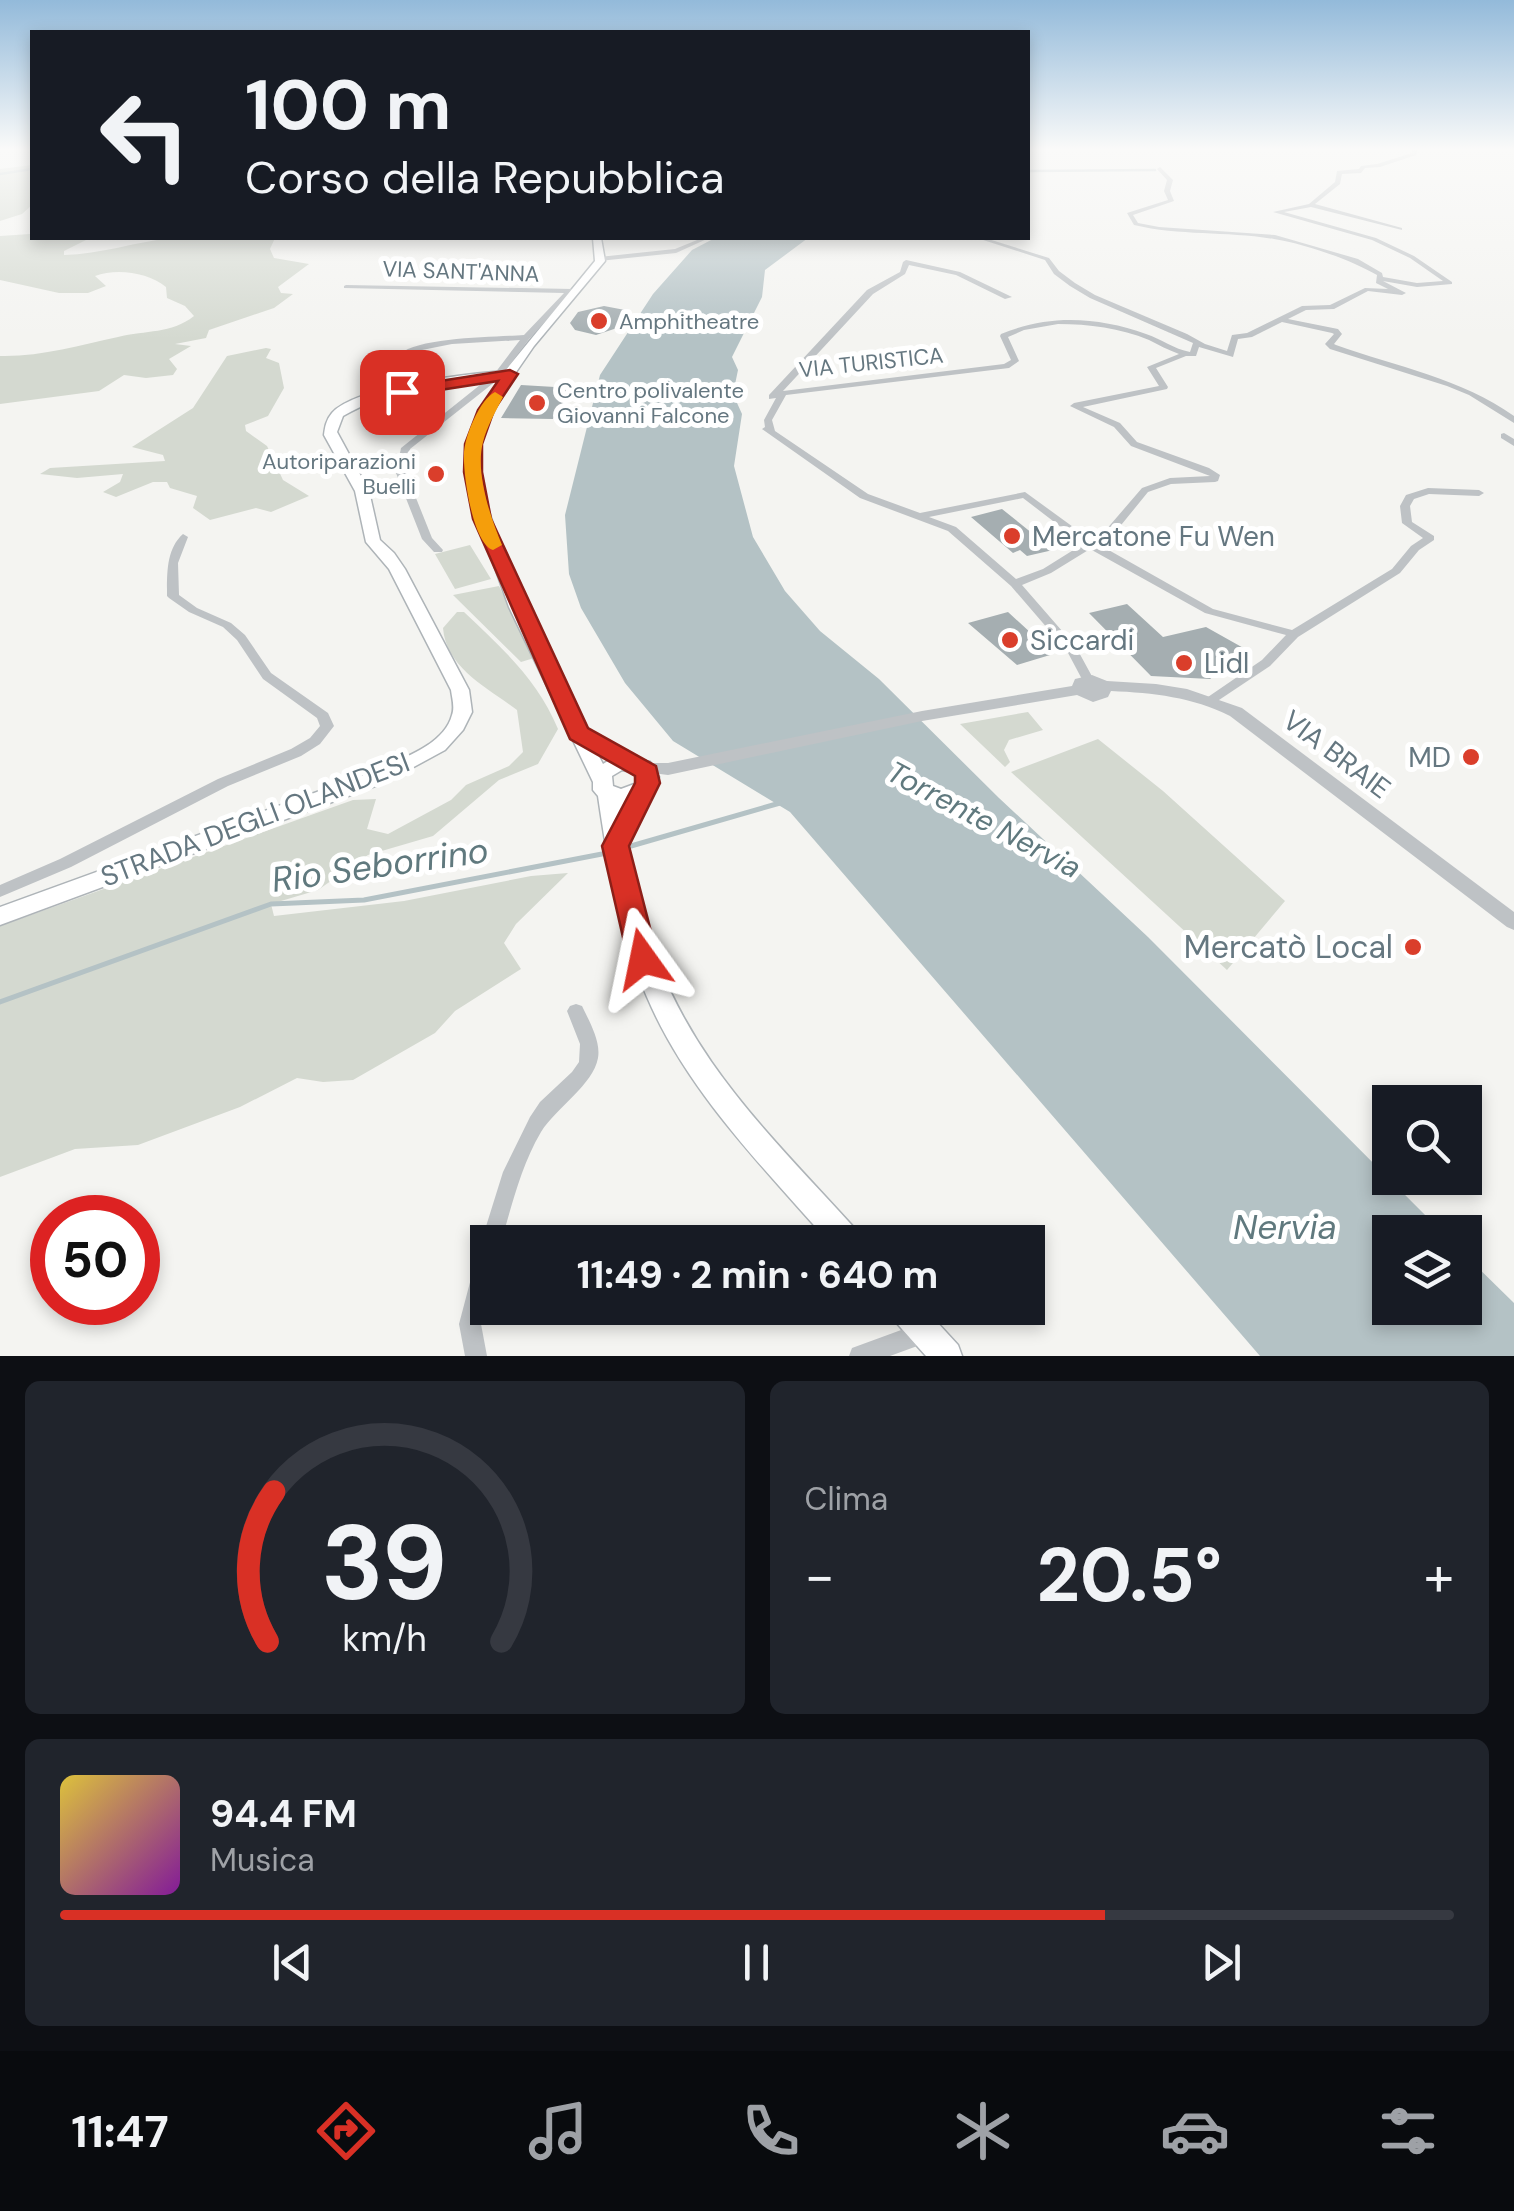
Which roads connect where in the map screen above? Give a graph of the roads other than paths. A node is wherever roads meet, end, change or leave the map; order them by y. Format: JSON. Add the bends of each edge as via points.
{"nodes":[{"id":1,"x":1135,"y":212,"type":"edge"},
{"id":2,"x":1277,"y":212,"type":"edge"},
{"id":3,"x":1338,"y":212,"type":"edge"},
{"id":4,"x":1400,"y":229,"type":"dead end"},
{"id":5,"x":597,"y":240,"type":"edge"},
{"id":6,"x":701,"y":240,"type":"edge"},
{"id":7,"x":986,"y":240,"type":"edge"},
{"id":8,"x":600,"y":258,"type":"junction"},
{"id":9,"x":1380,"y":279,"type":"junction"},
{"id":10,"x":346,"y":287,"type":"dead end"},
{"id":11,"x":573,"y":291,"type":"junction"},
{"id":12,"x":1008,"y":297,"type":"dead end"},
{"id":13,"x":556,"y":311,"type":"junction"},
{"id":14,"x":1279,"y":320,"type":"junction"},
{"id":15,"x":526,"y":337,"type":"junction"},
{"id":16,"x":1203,"y":345,"type":"junction"},
{"id":17,"x":1182,"y":356,"type":"dead end"},
{"id":18,"x":504,"y":375,"type":"junction"},
{"id":19,"x":403,"y":376,"type":"dead end"},
{"id":20,"x":1514,"y":420,"type":"edge"},
{"id":21,"x":770,"y":430,"type":"junction"},
{"id":22,"x":1514,"y":431,"type":"edge"},
{"id":23,"x":1514,"y":443,"type":"edge"},
{"id":24,"x":1480,"y":494,"type":"dead end"},
{"id":25,"x":924,"y":515,"type":"junction"},
{"id":26,"x":183,"y":537,"type":"dead end"},
{"id":27,"x":1091,"y":544,"type":"junction"},
{"id":28,"x":438,"y":550,"type":"dead end"},
{"id":29,"x":1016,"y":584,"type":"junction"},
{"id":30,"x":1294,"y":634,"type":"junction"},
{"id":31,"x":1090,"y":685,"type":"junction"},
{"id":32,"x":1211,"y":699,"type":"junction"},
{"id":33,"x":579,"y":733,"type":"junction"},
{"id":34,"x":641,"y":776,"type":"junction"},
{"id":35,"x":604,"y":786,"type":"junction"},
{"id":36,"x":616,"y":846,"type":"junction"},
{"id":37,"x":0,"y":891,"type":"edge"},
{"id":38,"x":0,"y":916,"type":"edge"},
{"id":39,"x":1514,"y":922,"type":"edge"},
{"id":40,"x":576,"y":1011,"type":"dead end"},
{"id":41,"x":496,"y":1225,"type":"edge"},
{"id":42,"x":833,"y":1225,"type":"edge"},
{"id":43,"x":470,"y":1325,"type":"edge"},
{"id":44,"x":919,"y":1325,"type":"edge"},
{"id":45,"x":925,"y":1332,"type":"junction"},
{"id":46,"x":476,"y":1356,"type":"edge"},
{"id":47,"x":860,"y":1356,"type":"edge"},
{"id":48,"x":946,"y":1356,"type":"edge"}],
"edges":[{"from":1,"to":9,"type":"street","via":[[1129,214],[1136,224],[1159,229],[1275,237],[1365,263]]},
{"from":2,"to":9,"type":"street","via":[[1374,239],[1451,281]]},
{"from":3,"to":4,"type":"street"},
{"from":5,"to":8,"type":"main road"},
{"from":6,"to":8,"type":"street","via":[[670,253]]},
{"from":7,"to":16,"type":"street","via":[[1047,259],[1051,270],[1102,303]]},
{"from":8,"to":11,"type":"main road"},
{"from":9,"to":14,"type":"street","via":[[1402,293],[1367,289]]},
{"from":10,"to":11,"type":"street","name":"VIA SANT'ANNA"},
{"from":11,"to":13,"type":"main road"},
{"from":12,"to":21,"type":"street","name":"VIA TURISTICA","via":[[958,273],[904,263],[903,274],[870,292],[776,390],[759,422]]},
{"from":13,"to":15,"type":"street"},
{"from":13,"to":18,"type":"main road"},
{"from":14,"to":16,"type":"street","via":[[1235,337],[1230,355]]},
{"from":14,"to":20,"type":"street","via":[[1335,330],[1333,347],[1439,378]]},
{"from":15,"to":18,"type":"street"},
{"from":15,"to":19,"type":"street","via":[[409,350]]},
{"from":16,"to":21,"type":"street","name":"VIA TURISTICA","via":[[1181,354],[1108,324],[1045,324],[1004,336],[1015,361],[1006,366],[787,391],[768,420]]},
{"from":17,"to":27,"type":"street","via":[[1151,366],[1164,387],[1074,406],[1117,425],[1134,444],[1215,479],[1170,481],[1145,490]]},
{"from":18,"to":28,"type":"street","via":[[406,448],[401,473],[427,539]]},
{"from":18,"to":33,"type":"main road","via":[[472,454],[482,519]]},
{"from":18,"to":38,"type":"main road","name":"STRADA DEGLI OLANDESI","via":[[363,400],[331,425],[369,509],[372,542],[397,569],[460,690],[463,712],[456,726],[413,761],[379,777]]},
{"from":21,"to":25,"type":"street","via":[[864,496]]},
{"from":22,"to":23,"type":"street","via":[[1504,436]]},
{"from":24,"to":30,"type":"street","via":[[1428,491],[1410,497],[1407,523],[1430,538],[1396,571]]},
{"from":25,"to":27,"type":"street","via":[[1025,494]]},
{"from":25,"to":29,"type":"street","via":[[952,528]]},
{"from":26,"to":37,"type":"street","via":[[173,562],[174,596],[241,638],[267,676],[323,716],[323,734],[197,792],[48,874]]},
{"from":27,"to":29,"type":"street"},
{"from":27,"to":30,"type":"street","via":[[1209,611]]},
{"from":29,"to":31,"type":"street","via":[[1072,650]]},
{"from":30,"to":32,"type":"street","via":[[1266,663]]},
{"from":31,"to":32,"type":"street","name":"VIA BRAIE","via":[[1171,689]]},
{"from":31,"to":34,"type":"street","name":"VIA BRAIE"},
{"from":32,"to":39,"type":"street","name":"VIA BRAIE"},
{"from":33,"to":34,"type":"main road"},
{"from":33,"to":35,"type":"main road"},
{"from":34,"to":35,"type":"main road","via":[[621,797]]},
{"from":34,"to":35,"type":"main road","via":[[612,766]]},
{"from":34,"to":36,"type":"main road"},
{"from":35,"to":36,"type":"main road"},
{"from":36,"to":42,"type":"main road","via":[[643,959],[684,1042],[717,1091]]},
{"from":40,"to":41,"type":"street","via":[[591,1052],[580,1077],[547,1109],[520,1152]]},
{"from":43,"to":46,"type":"street"},
{"from":44,"to":45,"type":"main road"},
{"from":45,"to":47,"type":"street"},
{"from":45,"to":48,"type":"main road"}]}
